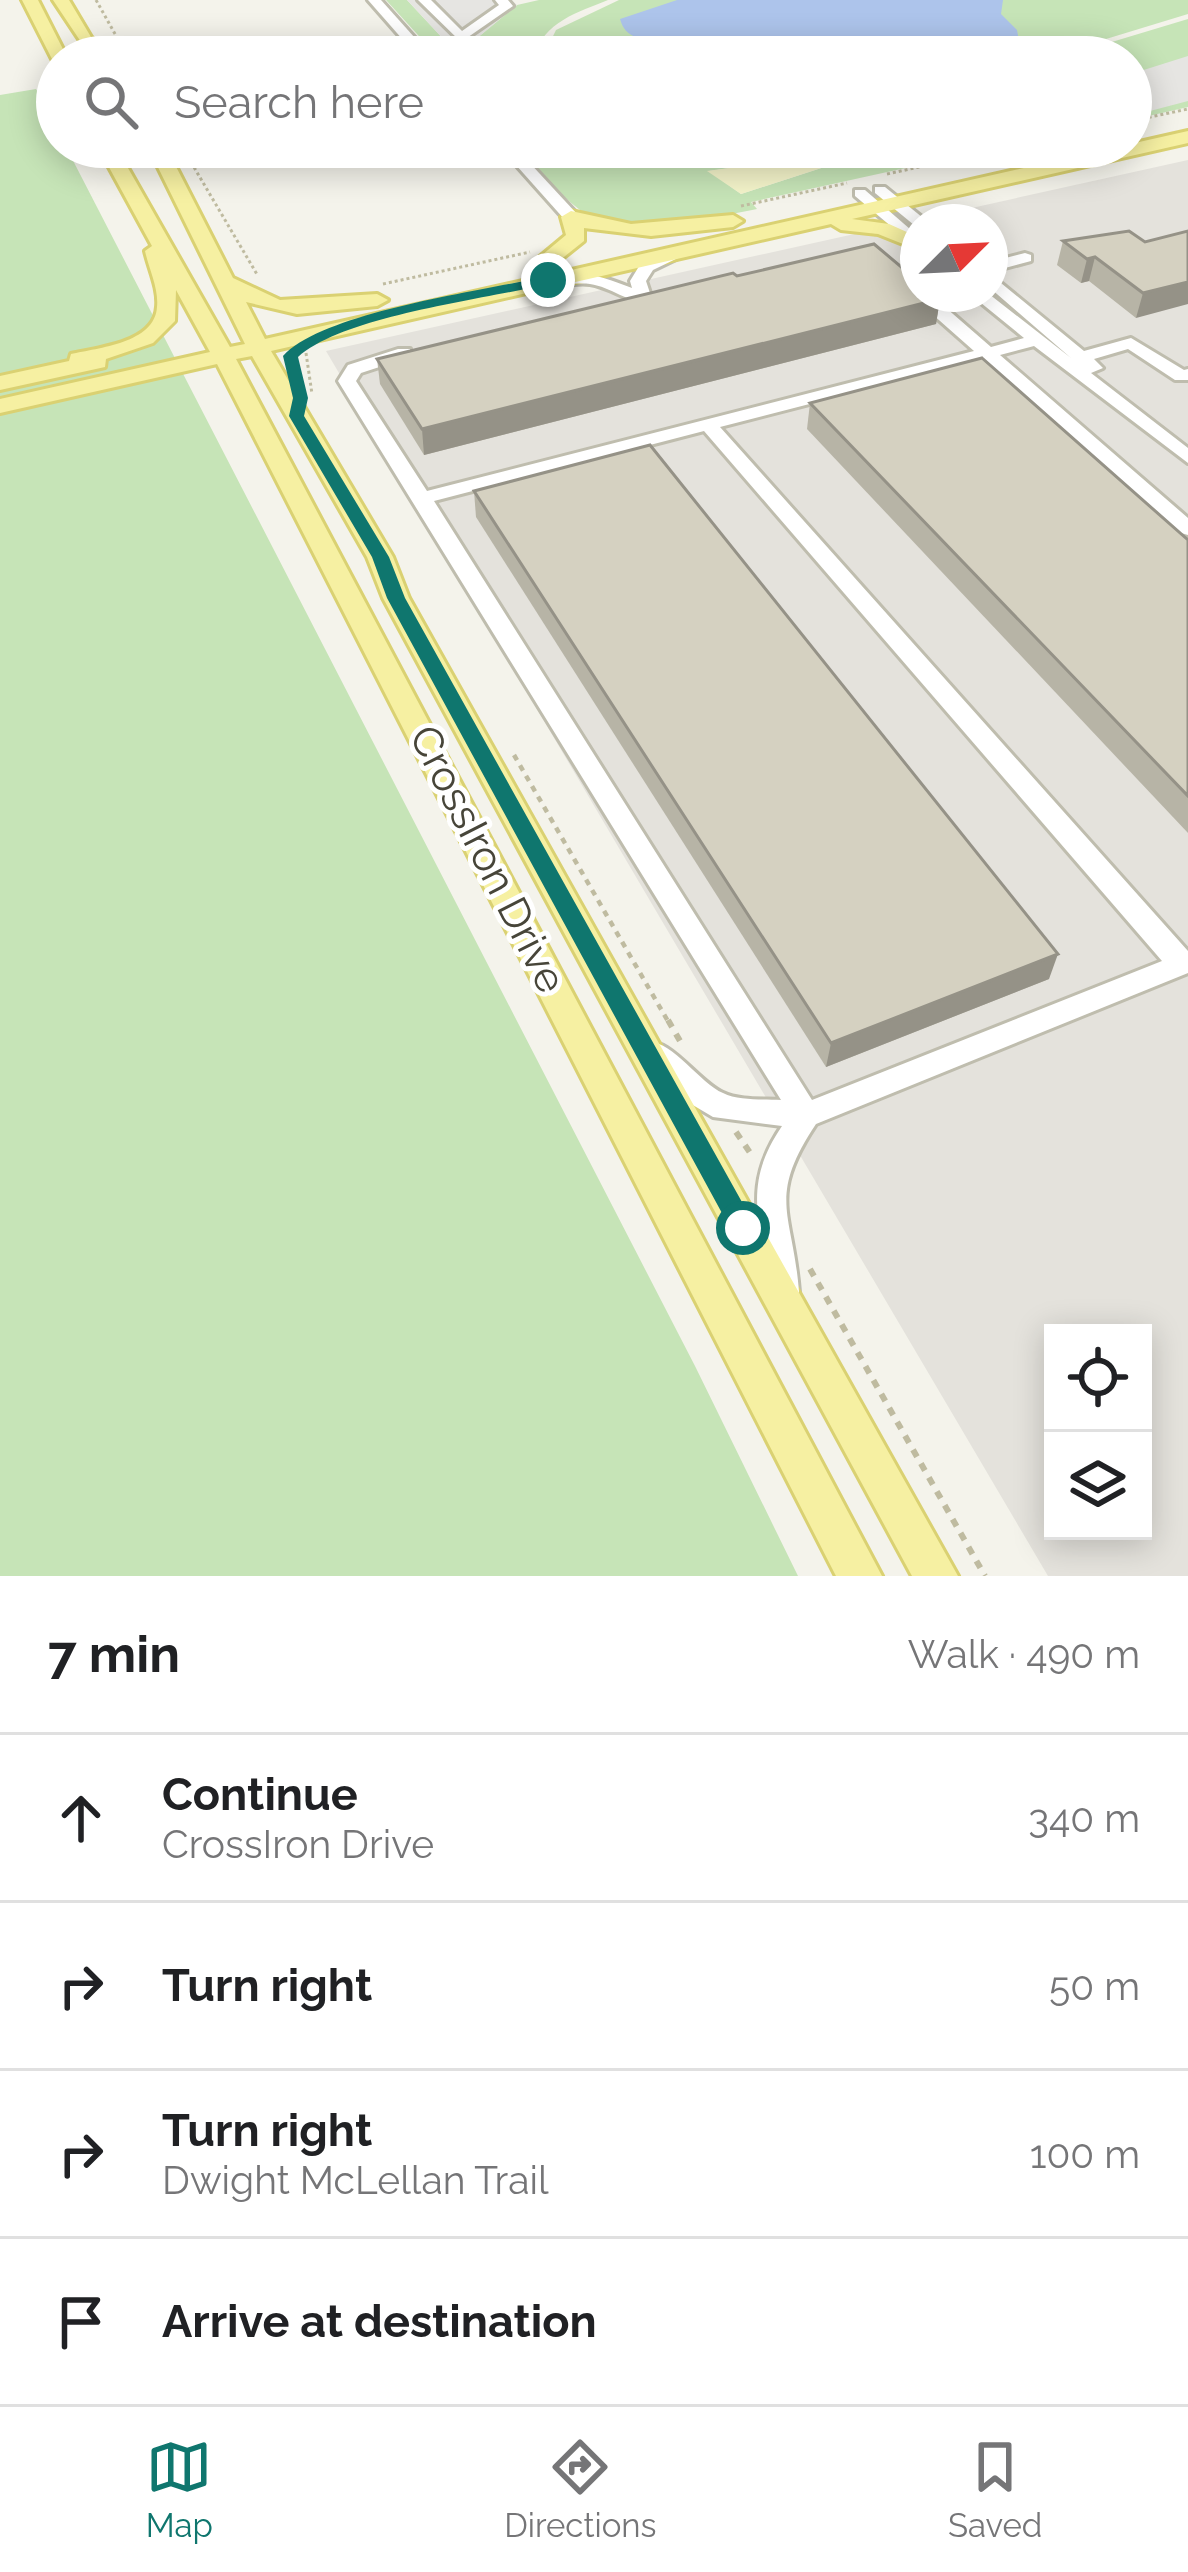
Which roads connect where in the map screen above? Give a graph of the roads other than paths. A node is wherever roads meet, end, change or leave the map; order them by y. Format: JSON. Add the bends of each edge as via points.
{"nodes":[{"id":1,"x":61,"y":0,"type":"edge"},
{"id":2,"x":374,"y":0,"type":"edge"},
{"id":3,"x":424,"y":0,"type":"edge"},
{"id":4,"x":501,"y":0,"type":"edge"},
{"id":5,"x":82,"y":2,"type":"edge"},
{"id":6,"x":28,"y":3,"type":"edge"},
{"id":7,"x":47,"y":36,"type":"edge"},
{"id":8,"x":82,"y":36,"type":"edge"},
{"id":9,"x":96,"y":36,"type":"edge"},
{"id":10,"x":406,"y":36,"type":"edge"},
{"id":11,"x":459,"y":36,"type":"edge"},
{"id":12,"x":464,"y":36,"type":"edge"},
{"id":13,"x":1188,"y":120,"type":"edge"},
{"id":14,"x":1152,"y":128,"type":"edge"},
{"id":15,"x":1188,"y":136,"type":"edge"},
{"id":16,"x":1152,"y":144,"type":"edge"},
{"id":17,"x":119,"y":168,"type":"edge"},
{"id":18,"x":167,"y":168,"type":"edge"},
{"id":19,"x":526,"y":168,"type":"edge"},
{"id":20,"x":976,"y":168,"type":"edge"},
{"id":21,"x":1046,"y":168,"type":"edge"},
{"id":22,"x":970,"y":185,"type":"junction"},
{"id":23,"x":874,"y":191,"type":"junction"},
{"id":24,"x":937,"y":204,"type":"edge"},
{"id":25,"x":900,"y":209,"type":"edge"},
{"id":26,"x":571,"y":217,"type":"junction"},
{"id":27,"x":740,"y":221,"type":"junction"},
{"id":28,"x":150,"y":222,"type":"junction"},
{"id":29,"x":900,"y":222,"type":"edge"},
{"id":30,"x":900,"y":236,"type":"edge"},
{"id":31,"x":681,"y":251,"type":"junction"},
{"id":32,"x":1025,"y":258,"type":"dead end"},
{"id":33,"x":1008,"y":262,"type":"edge"},
{"id":34,"x":543,"y":265,"type":"junction"},
{"id":35,"x":222,"y":280,"type":"junction"},
{"id":36,"x":373,"y":294,"type":"junction"},
{"id":37,"x":665,"y":294,"type":"edge"},
{"id":38,"x":1008,"y":294,"type":"edge"},
{"id":39,"x":644,"y":299,"type":"junction"},
{"id":40,"x":599,"y":309,"type":"edge"},
{"id":41,"x":941,"y":312,"type":"edge"},
{"id":42,"x":999,"y":312,"type":"edge"},
{"id":43,"x":349,"y":325,"type":"junction"},
{"id":44,"x":252,"y":338,"type":"junction"},
{"id":45,"x":1034,"y":341,"type":"junction"},
{"id":46,"x":218,"y":345,"type":"junction"},
{"id":47,"x":418,"y":350,"type":"edge"},
{"id":48,"x":986,"y":352,"type":"junction"},
{"id":49,"x":1081,"y":357,"type":"junction"},
{"id":50,"x":1188,"y":374,"type":"edge"},
{"id":51,"x":3,"y":393,"type":"edge"},
{"id":52,"x":250,"y":406,"type":"junction"},
{"id":53,"x":307,"y":412,"type":"junction"},
{"id":54,"x":708,"y":424,"type":"junction"},
{"id":55,"x":1188,"y":427,"type":"edge"},
{"id":56,"x":1158,"y":432,"type":"junction"},
{"id":57,"x":1188,"y":457,"type":"edge"},
{"id":58,"x":422,"y":498,"type":"junction"},
{"id":59,"x":1188,"y":529,"type":"edge"},
{"id":60,"x":1184,"y":963,"type":"edge"},
{"id":61,"x":636,"y":1035,"type":"junction"},
{"id":62,"x":806,"y":1114,"type":"junction"},
{"id":63,"x":783,"y":1300,"type":"junction"},
{"id":64,"x":860,"y":1576,"type":"edge"},
{"id":65,"x":936,"y":1576,"type":"edge"}],
"edges":[{"from":1,"to":8,"type":"main road"},
{"from":2,"to":10,"type":"street"},
{"from":3,"to":11,"type":"street"},
{"from":4,"to":12,"type":"street","via":[[507,6]]},
{"from":5,"to":9,"type":"main road"},
{"from":6,"to":7,"type":"main road"},
{"from":13,"to":14,"type":"main road"},
{"from":15,"to":16,"type":"main road"},
{"from":17,"to":28,"type":"main road","name":"CrossIron Drive"},
{"from":18,"to":35,"type":"main road","name":"CrossIron Drive"},
{"from":19,"to":26,"type":"street"},
{"from":20,"to":23,"type":"main road"},
{"from":21,"to":22,"type":"main road"},
{"from":22,"to":23,"type":"main road"},
{"from":22,"to":24,"type":"main road"},
{"from":23,"to":25,"type":"street"},
{"from":23,"to":27,"type":"main road"},
{"from":23,"to":29,"type":"street"},
{"from":26,"to":27,"type":"main road","via":[[631,232]]},
{"from":26,"to":34,"type":"main road","via":[[577,237]]},
{"from":27,"to":30,"type":"main road","via":[[856,224]]},
{"from":27,"to":31,"type":"main road"},
{"from":27,"to":34,"type":"main road"},
{"from":28,"to":46,"type":"main road","name":"CrossIron Drive"},
{"from":28,"to":51,"type":"main road","via":[[168,309],[159,328]]},
{"from":31,"to":34,"type":"main road"},
{"from":31,"to":39,"type":"street","via":[[647,267],[638,281]]},
{"from":32,"to":33,"type":"street"},
{"from":34,"to":36,"type":"main road"},
{"from":34,"to":39,"type":"street"},
{"from":34,"to":43,"type":"main road"},
{"from":35,"to":36,"type":"main road","via":[[284,309]]},
{"from":35,"to":44,"type":"main road","name":"CrossIron Drive"},
{"from":36,"to":44,"type":"main road"},
{"from":37,"to":39,"type":"street"},
{"from":38,"to":49,"type":"street"},
{"from":39,"to":40,"type":"street"},
{"from":41,"to":48,"type":"street"},
{"from":42,"to":45,"type":"street"},
{"from":43,"to":44,"type":"main road"},
{"from":43,"to":53,"type":"main road","via":[[290,356]]},
{"from":44,"to":46,"type":"main road"},
{"from":44,"to":53,"type":"main road","name":"CrossIron Drive"},
{"from":45,"to":48,"type":"street"},
{"from":45,"to":56,"type":"street"},
{"from":46,"to":51,"type":"main road"},
{"from":46,"to":52,"type":"main road","name":"CrossIron Drive"},
{"from":47,"to":58,"type":"street","via":[[354,369],[346,381]]},
{"from":48,"to":54,"type":"street"},
{"from":48,"to":59,"type":"street"},
{"from":49,"to":50,"type":"street","via":[[1131,343]]},
{"from":49,"to":56,"type":"street"},
{"from":51,"to":52,"type":"main road","via":[[182,380],[219,384]]},
{"from":52,"to":64,"type":"main road","name":"CrossIron Drive"},
{"from":53,"to":61,"type":"main road","name":"CrossIron Drive","via":[[396,598]]},
{"from":54,"to":58,"type":"street"},
{"from":54,"to":60,"type":"street"},
{"from":55,"to":56,"type":"street"},
{"from":56,"to":57,"type":"street"},
{"from":58,"to":62,"type":"street"},
{"from":60,"to":62,"type":"street"},
{"from":61,"to":62,"type":"street","via":[[691,1089],[723,1108]]},
{"from":61,"to":63,"type":"main road","name":"CrossIron Drive"},
{"from":62,"to":63,"type":"street","via":[[768,1180]]},
{"from":63,"to":65,"type":"main road","name":"CrossIron Drive"}]}
